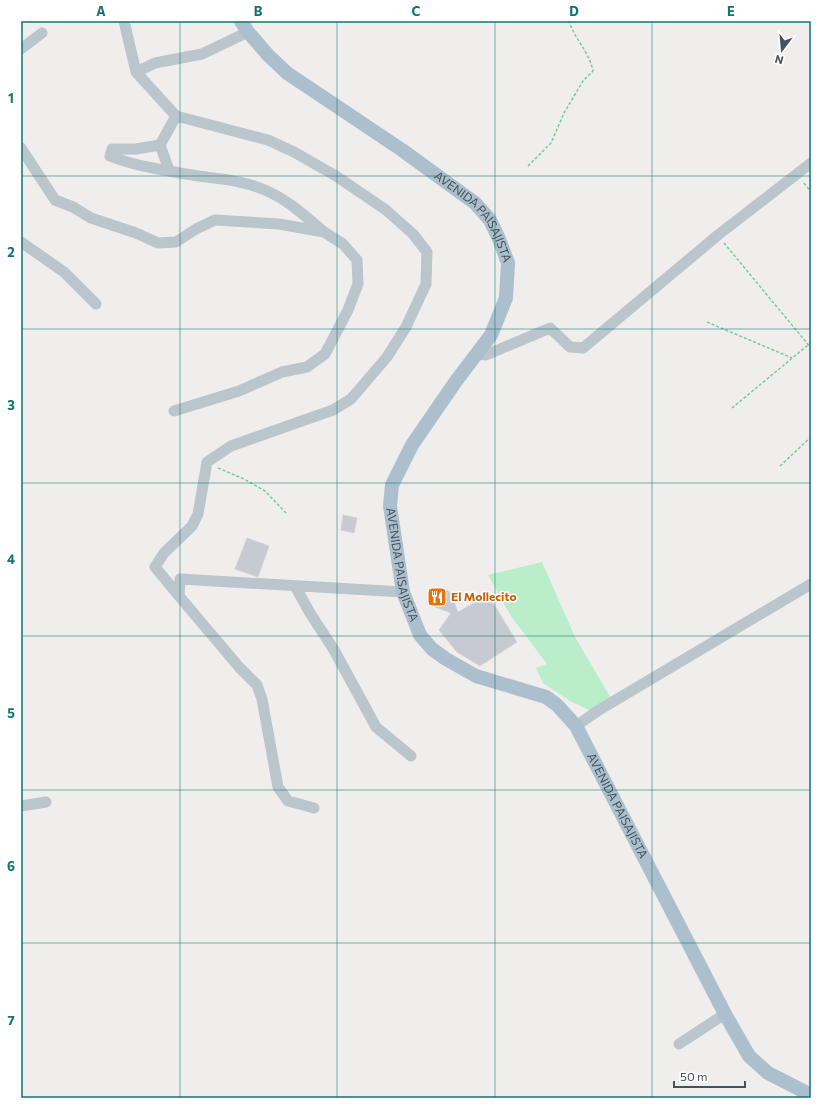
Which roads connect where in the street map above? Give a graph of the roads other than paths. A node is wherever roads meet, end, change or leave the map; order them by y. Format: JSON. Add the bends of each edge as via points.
{"nodes":[{"id":1,"x":124,"y":21,"type":"edge"},
{"id":2,"x":244,"y":27,"type":"edge"},
{"id":3,"x":42,"y":33,"type":"dead end"},
{"id":4,"x":21,"y":49,"type":"edge"},
{"id":5,"x":136,"y":72,"type":"junction"},
{"id":6,"x":176,"y":116,"type":"junction"},
{"id":7,"x":160,"y":145,"type":"junction"},
{"id":8,"x":21,"y":148,"type":"edge"},
{"id":9,"x":811,"y":163,"type":"edge"},
{"id":10,"x":169,"y":170,"type":"junction"},
{"id":11,"x":324,"y":232,"type":"junction"},
{"id":12,"x":21,"y":242,"type":"edge"},
{"id":13,"x":96,"y":304,"type":"dead end"},
{"id":14,"x":477,"y":354,"type":"junction"},
{"id":15,"x":174,"y":411,"type":"dead end"},
{"id":16,"x":811,"y":584,"type":"edge"},
{"id":17,"x":295,"y":586,"type":"junction"},
{"id":18,"x":403,"y":592,"type":"junction"},
{"id":19,"x":179,"y":596,"type":"junction"},
{"id":20,"x":576,"y":726,"type":"junction"},
{"id":21,"x":411,"y":756,"type":"dead end"},
{"id":22,"x":46,"y":802,"type":"dead end"},
{"id":23,"x":21,"y":806,"type":"edge"},
{"id":24,"x":314,"y":808,"type":"dead end"},
{"id":25,"x":725,"y":1014,"type":"junction"},
{"id":26,"x":679,"y":1044,"type":"dead end"},
{"id":27,"x":811,"y":1095,"type":"edge"}],
"edges":[{"from":1,"to":5,"type":"street"},
{"from":2,"to":5,"type":"street","via":[[202,54],[155,64]]},
{"from":2,"to":14,"type":"main road","name":"AVENIDA PAISAJISTA","via":[[287,73],[475,203],[490,220],[508,263],[506,298],[491,336]]},
{"from":3,"to":4,"type":"street"},
{"from":5,"to":6,"type":"street"},
{"from":6,"to":7,"type":"street"},
{"from":6,"to":19,"type":"street","via":[[268,140],[294,152],[336,176],[386,210],[413,234],[427,252],[426,284],[406,327],[387,357],[351,399],[333,410],[231,446],[207,462],[198,514],[192,526],[164,553],[155,567]]},
{"from":7,"to":10,"type":"street"},
{"from":7,"to":10,"type":"street","via":[[112,149],[110,156]]},
{"from":8,"to":11,"type":"street","via":[[55,200],[73,207],[90,218],[158,243],[176,242],[215,220],[279,224]]},
{"from":9,"to":14,"type":"street","via":[[718,235],[583,348],[570,347],[550,328],[486,355]]},
{"from":10,"to":11,"type":"street","via":[[219,177],[267,191],[291,205]]},
{"from":11,"to":15,"type":"street","via":[[343,244],[357,260],[358,284],[348,310],[325,354],[307,367],[282,372],[239,391]]},
{"from":12,"to":13,"type":"street","via":[[64,272]]},
{"from":14,"to":18,"type":"main road","name":"AVENIDA PAISAJISTA","via":[[412,445],[392,485],[390,506]]},
{"from":16,"to":20,"type":"street"},
{"from":17,"to":18,"type":"street"},
{"from":17,"to":19,"type":"street","via":[[180,579]]},
{"from":17,"to":21,"type":"street","via":[[376,726]]},
{"from":18,"to":20,"type":"main road","name":"AVENIDA PAISAJISTA","via":[[420,635],[432,649],[476,676],[546,697]]},
{"from":19,"to":24,"type":"street","via":[[257,685],[262,699],[278,787],[288,801]]},
{"from":20,"to":25,"type":"main road","name":"AVENIDA PAISAJISTA"},
{"from":22,"to":23,"type":"street"},
{"from":25,"to":26,"type":"street"},
{"from":25,"to":27,"type":"main road","name":"AVENIDA PAISAJISTA","via":[[749,1056],[768,1073]]}]}
